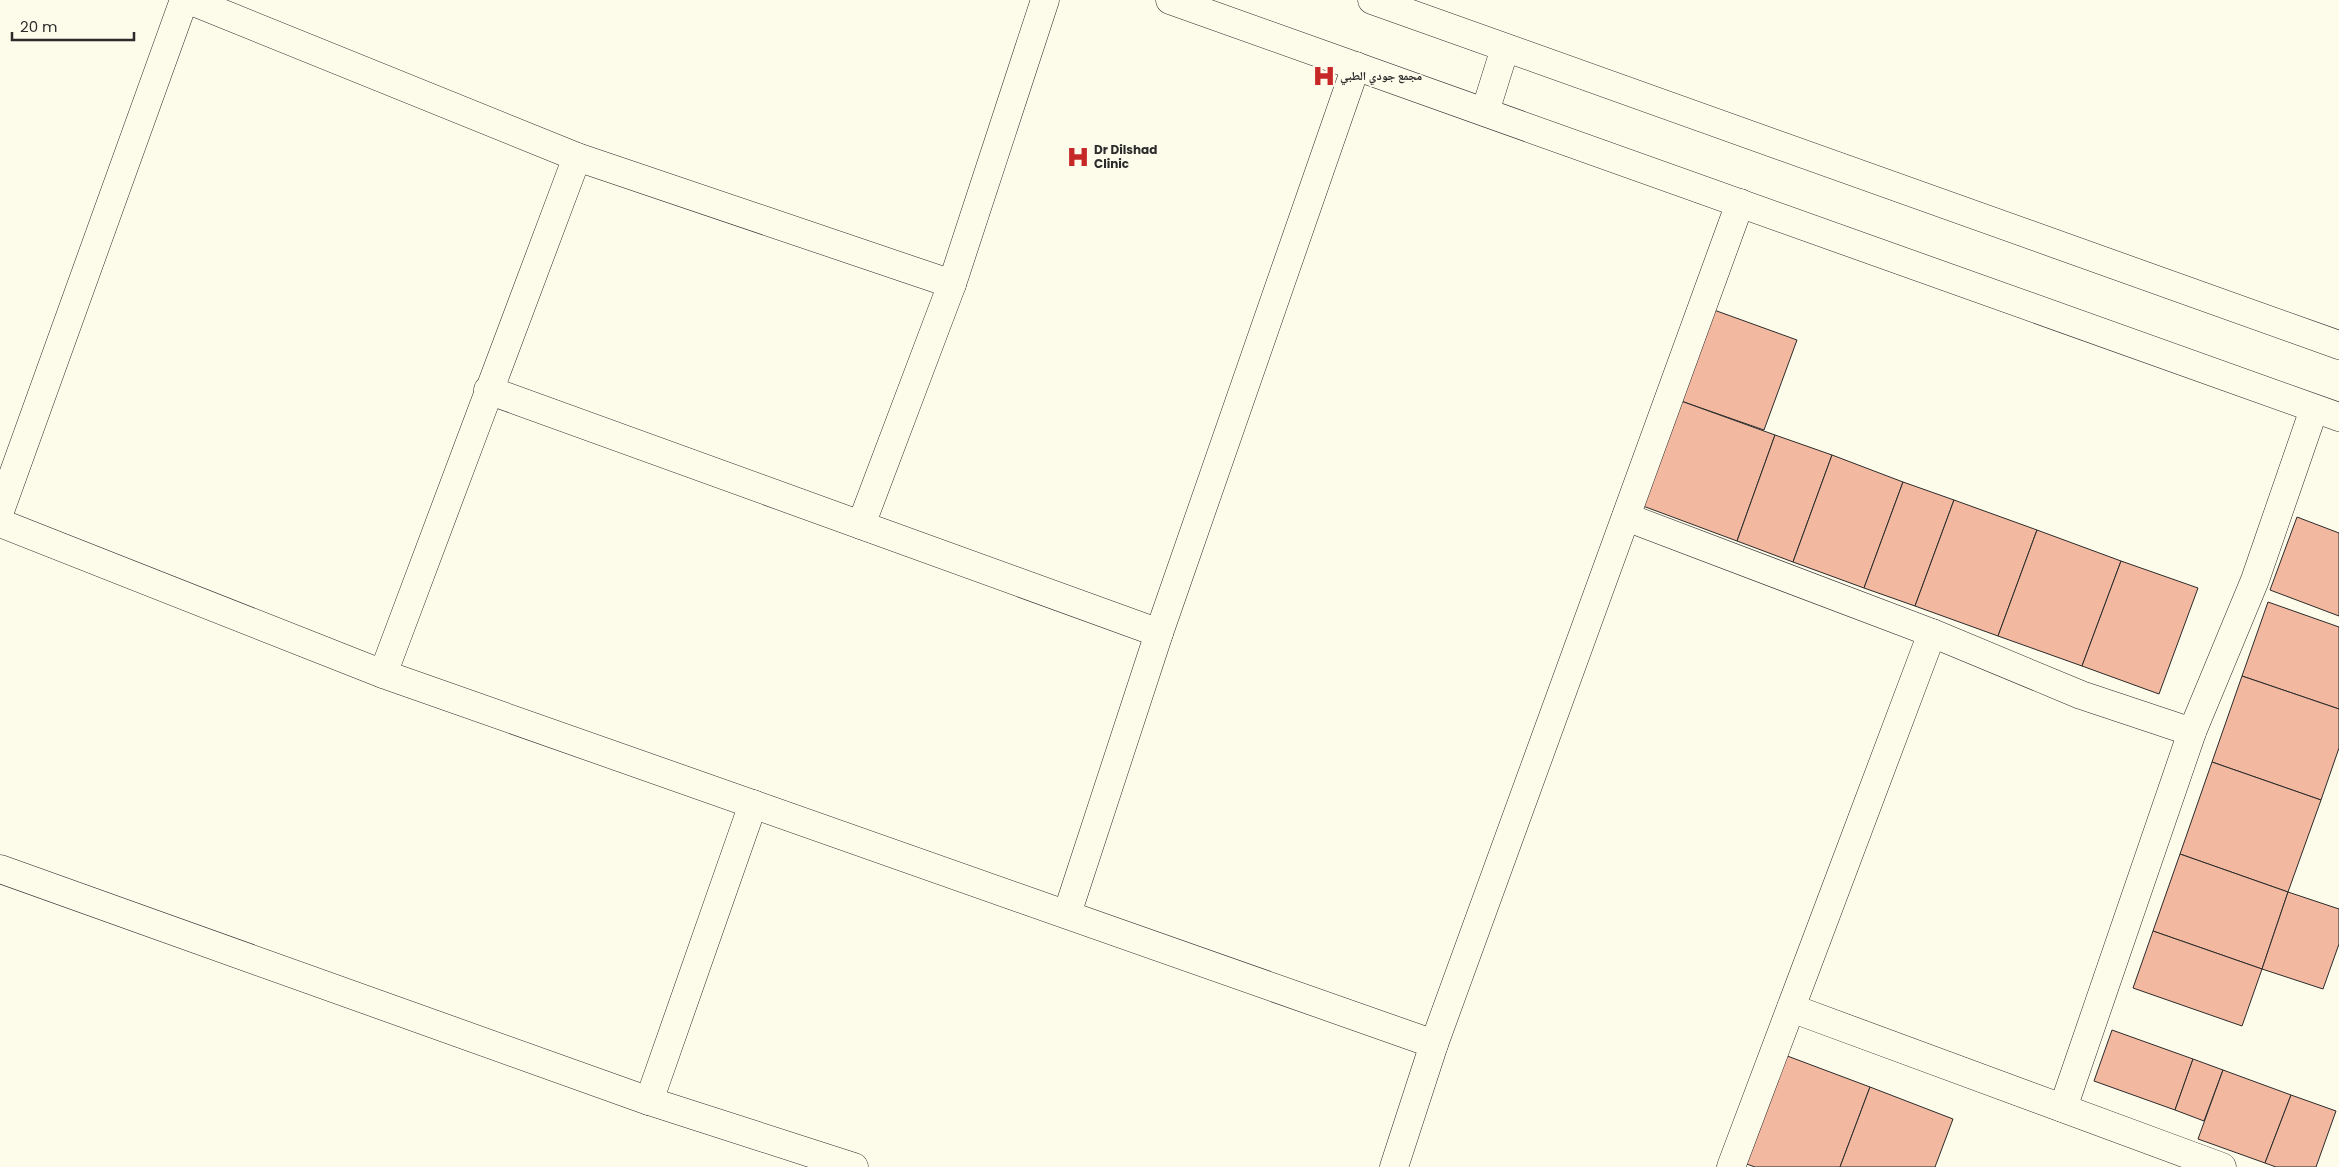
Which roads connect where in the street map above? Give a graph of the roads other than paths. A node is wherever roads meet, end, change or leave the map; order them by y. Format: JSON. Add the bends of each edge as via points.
{"nodes":[{"id":1,"x":184,"y":0,"type":"edge"},
{"id":2,"x":189,"y":0,"type":"edge"},
{"id":3,"x":1044,"y":0,"type":"edge"},
{"id":4,"x":1170,"y":0,"type":"edge"},
{"id":5,"x":1372,"y":0,"type":"edge"},
{"id":6,"x":1506,"y":48,"type":"junction"},
{"id":7,"x":1356,"y":66,"type":"junction"},
{"id":8,"x":1486,"y":112,"type":"junction"},
{"id":9,"x":577,"y":157,"type":"junction"},
{"id":10,"x":1740,"y":203,"type":"junction"},
{"id":11,"x":952,"y":284,"type":"junction"},
{"id":12,"x":2339,"y":345,"type":"edge"},
{"id":13,"x":488,"y":390,"type":"junction"},
{"id":14,"x":2327,"y":413,"type":"edge"},
{"id":15,"x":0,"y":511,"type":"edge"},
{"id":16,"x":1626,"y":517,"type":"junction"},
{"id":17,"x":0,"y":524,"type":"edge"},
{"id":18,"x":861,"y":525,"type":"junction"},
{"id":19,"x":1158,"y":632,"type":"junction"},
{"id":20,"x":1932,"y":633,"type":"junction"},
{"id":21,"x":383,"y":674,"type":"junction"},
{"id":22,"x":2192,"y":732,"type":"junction"},
{"id":23,"x":753,"y":804,"type":"junction"},
{"id":24,"x":0,"y":869,"type":"edge"},
{"id":25,"x":1067,"y":914,"type":"junction"},
{"id":26,"x":1791,"y":1008,"type":"junction"},
{"id":27,"x":1434,"y":1044,"type":"junction"},
{"id":28,"x":649,"y":1101,"type":"junction"},
{"id":29,"x":2063,"y":1108,"type":"junction"},
{"id":30,"x":854,"y":1167,"type":"edge"},
{"id":31,"x":1394,"y":1167,"type":"edge"},
{"id":32,"x":1731,"y":1167,"type":"edge"},
{"id":33,"x":2222,"y":1167,"type":"edge"}],
"edges":[{"from":1,"to":15,"type":"street"},
{"from":2,"to":9,"type":"street"},
{"from":3,"to":11,"type":"street"},
{"from":4,"to":7,"type":"street"},
{"from":5,"to":6,"type":"street"},
{"from":6,"to":8,"type":"street"},
{"from":6,"to":12,"type":"street"},
{"from":7,"to":8,"type":"street"},
{"from":7,"to":19,"type":"street"},
{"from":8,"to":10,"type":"street"},
{"from":9,"to":11,"type":"street"},
{"from":9,"to":13,"type":"street"},
{"from":10,"to":14,"type":"street"},
{"from":10,"to":16,"type":"street"},
{"from":11,"to":18,"type":"street"},
{"from":13,"to":18,"type":"street"},
{"from":13,"to":21,"type":"street"},
{"from":14,"to":22,"type":"street"},
{"from":16,"to":20,"type":"street"},
{"from":16,"to":27,"type":"street"},
{"from":17,"to":21,"type":"street"},
{"from":18,"to":19,"type":"street"},
{"from":19,"to":25,"type":"street"},
{"from":20,"to":22,"type":"street","via":[[2081,695]]},
{"from":20,"to":26,"type":"street"},
{"from":21,"to":23,"type":"street"},
{"from":22,"to":29,"type":"street"},
{"from":23,"to":25,"type":"street"},
{"from":23,"to":28,"type":"street"},
{"from":24,"to":28,"type":"street"},
{"from":25,"to":27,"type":"street"},
{"from":26,"to":29,"type":"street"},
{"from":26,"to":32,"type":"street"},
{"from":27,"to":31,"type":"street"},
{"from":28,"to":30,"type":"street"},
{"from":29,"to":33,"type":"street"}]}
